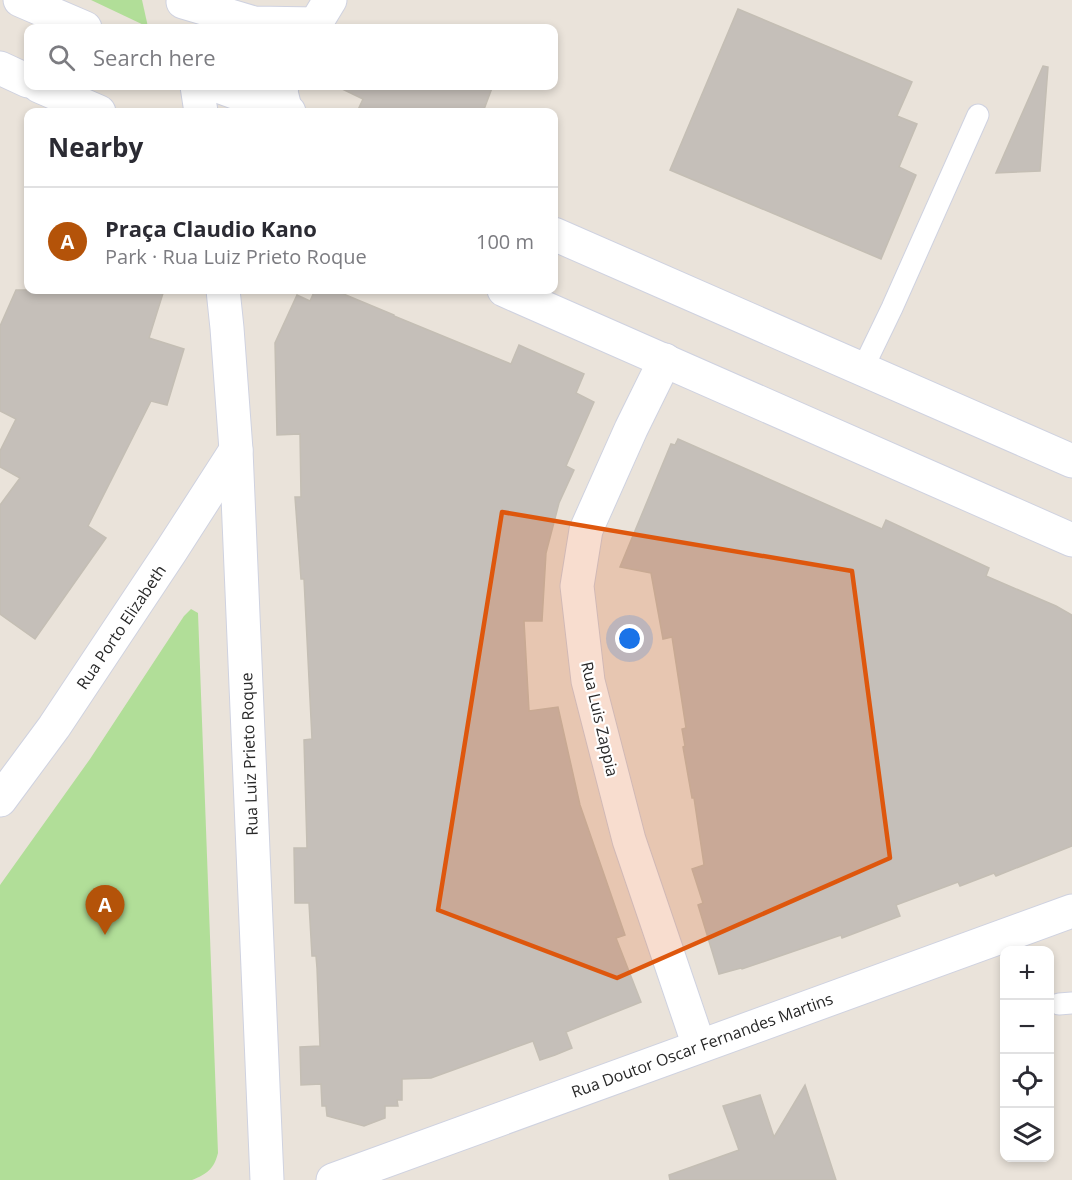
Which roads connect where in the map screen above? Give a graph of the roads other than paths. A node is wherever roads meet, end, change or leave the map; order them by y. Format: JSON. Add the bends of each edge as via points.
{"nodes":[{"id":1,"x":20,"y":0,"type":"edge"},
{"id":2,"x":184,"y":10,"type":"edge"},
{"id":3,"x":320,"y":18,"type":"edge"},
{"id":4,"x":76,"y":24,"type":"edge"},
{"id":5,"x":0,"y":68,"type":"edge"},
{"id":6,"x":24,"y":79,"type":"edge"},
{"id":7,"x":48,"y":90,"type":"edge"},
{"id":8,"x":198,"y":90,"type":"edge"},
{"id":9,"x":232,"y":90,"type":"edge"},
{"id":10,"x":286,"y":105,"type":"edge"},
{"id":11,"x":90,"y":108,"type":"edge"},
{"id":12,"x":200,"y":108,"type":"edge"},
{"id":13,"x":978,"y":115,"type":"dead end"},
{"id":14,"x":558,"y":236,"type":"edge"},
{"id":15,"x":223,"y":294,"type":"edge"},
{"id":16,"x":243,"y":294,"type":"edge"},
{"id":17,"x":513,"y":294,"type":"edge"},
{"id":18,"x":227,"y":328,"type":"junction"},
{"id":19,"x":664,"y":360,"type":"junction"},
{"id":20,"x":863,"y":368,"type":"junction"},
{"id":21,"x":236,"y":450,"type":"junction"},
{"id":22,"x":1072,"y":461,"type":"edge"},
{"id":23,"x":1072,"y":540,"type":"edge"},
{"id":24,"x":0,"y":800,"type":"edge"},
{"id":25,"x":1072,"y":910,"type":"edge"},
{"id":26,"x":699,"y":1046,"type":"junction"},
{"id":27,"x":267,"y":1180,"type":"edge"},
{"id":28,"x":333,"y":1180,"type":"edge"}],
"edges":[{"from":1,"to":4,"type":"street"},
{"from":2,"to":3,"type":"street","via":[[254,23]]},
{"from":5,"to":6,"type":"street"},
{"from":7,"to":11,"type":"street"},
{"from":8,"to":12,"type":"street"},
{"from":9,"to":10,"type":"street"},
{"from":13,"to":20,"type":"lane"},
{"from":14,"to":20,"type":"street"},
{"from":15,"to":18,"type":"street","name":"Rua Luiz Prieto Roque"},
{"from":16,"to":18,"type":"street","name":"Rua Luiz Prieto Roque"},
{"from":17,"to":19,"type":"street"},
{"from":18,"to":21,"type":"street","name":"Rua Luiz Prieto Roque"},
{"from":19,"to":23,"type":"street"},
{"from":19,"to":26,"type":"street","name":"Rua Luis Zappia","via":[[586,530],[577,586],[588,681],[628,840]]},
{"from":20,"to":22,"type":"street"},
{"from":21,"to":24,"type":"street","name":"Rua Porto Elizabeth","via":[[54,727]]},
{"from":21,"to":27,"type":"street","name":"Rua Luiz Prieto Roque"},
{"from":25,"to":26,"type":"street","name":"Rua Doutor Oscar Fernandes Martins"},
{"from":26,"to":28,"type":"street","name":"Rua Doutor Oscar Fernandes Martins"}]}
